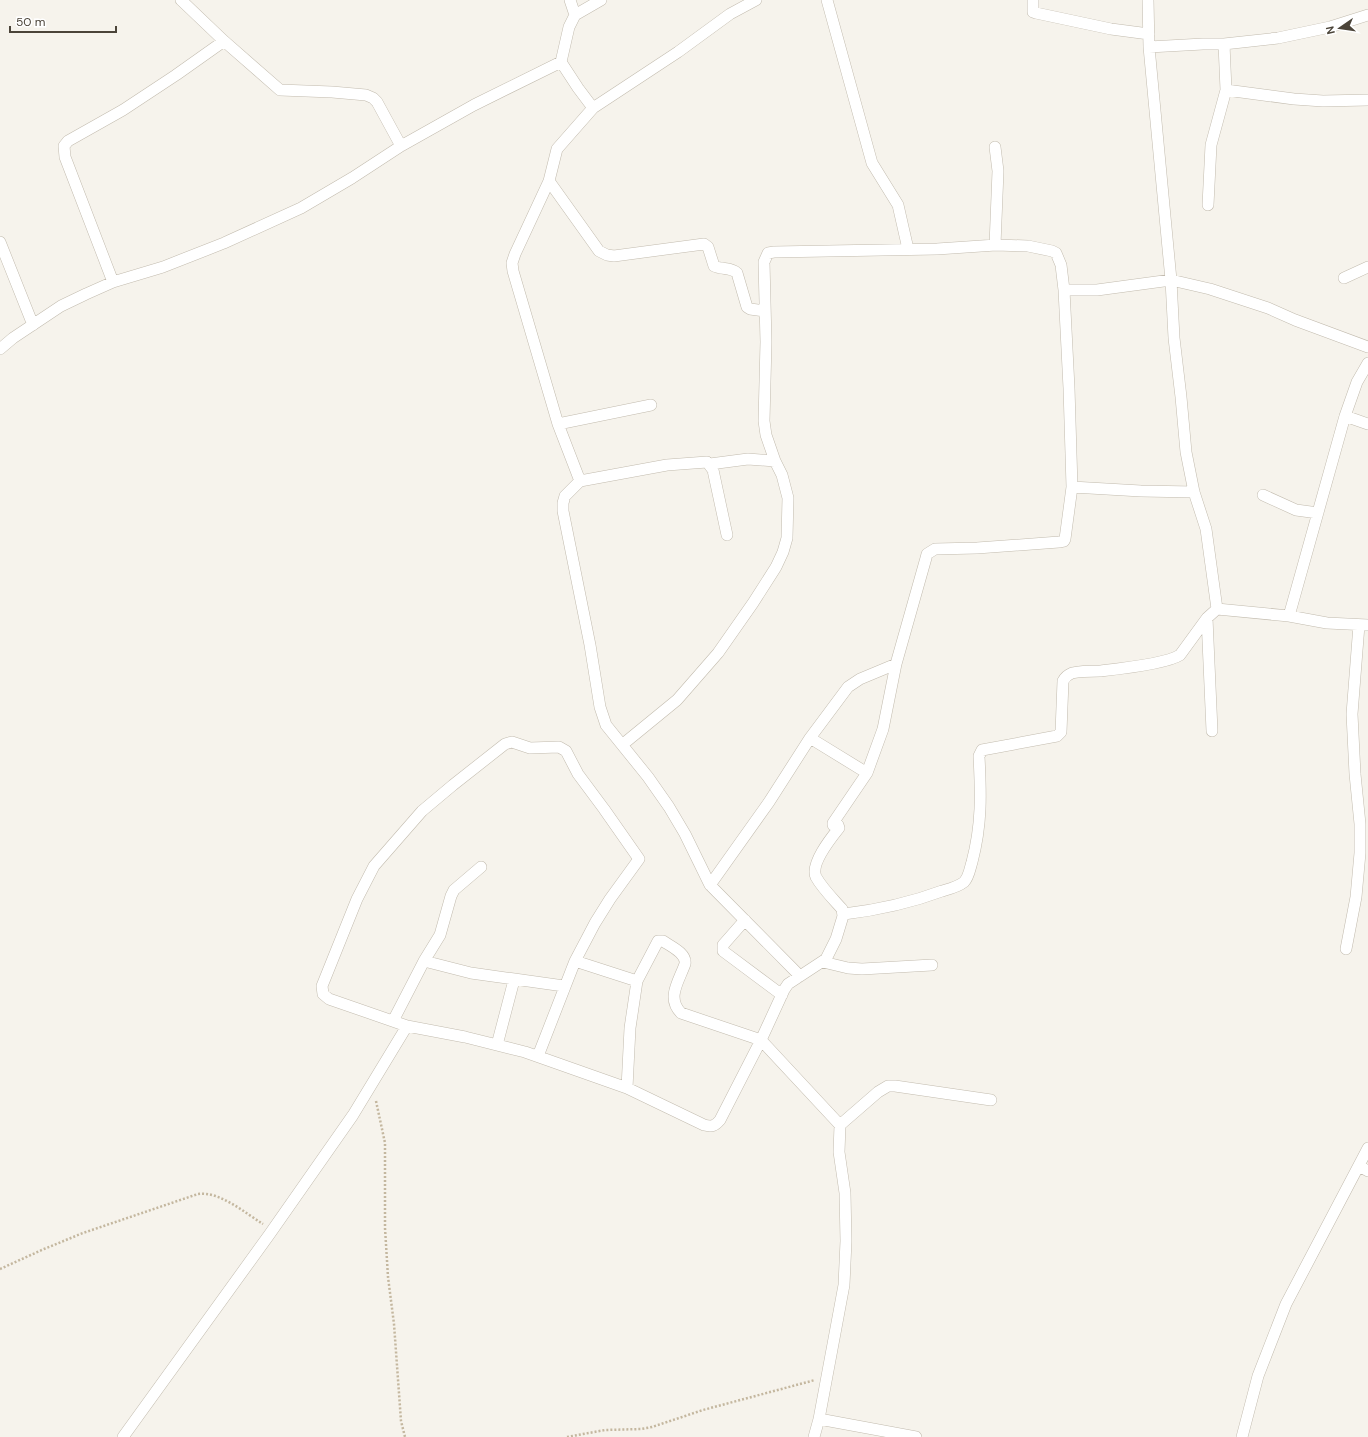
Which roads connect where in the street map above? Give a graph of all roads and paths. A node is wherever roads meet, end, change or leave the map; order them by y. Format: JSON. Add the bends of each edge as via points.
{"nodes":[{"id":1,"x":182,"y":0,"type":"edge"},
{"id":2,"x":570,"y":0,"type":"edge"},
{"id":3,"x":601,"y":0,"type":"edge"},
{"id":4,"x":756,"y":0,"type":"edge"},
{"id":5,"x":828,"y":0,"type":"edge"},
{"id":6,"x":1034,"y":0,"type":"edge"},
{"id":7,"x":1148,"y":0,"type":"edge"},
{"id":8,"x":575,"y":15,"type":"junction"},
{"id":9,"x":1368,"y":15,"type":"edge"},
{"id":10,"x":1149,"y":34,"type":"junction"},
{"id":11,"x":224,"y":41,"type":"junction"},
{"id":12,"x":1224,"y":44,"type":"junction"},
{"id":13,"x":1149,"y":47,"type":"junction"},
{"id":14,"x":561,"y":62,"type":"junction"},
{"id":15,"x":1226,"y":90,"type":"junction"},
{"id":16,"x":1368,"y":100,"type":"edge"},
{"id":17,"x":594,"y":108,"type":"junction"},
{"id":18,"x":401,"y":146,"type":"junction"},
{"id":19,"x":995,"y":147,"type":"dead end"},
{"id":20,"x":549,"y":181,"type":"junction"},
{"id":21,"x":1208,"y":205,"type":"dead end"},
{"id":22,"x":0,"y":242,"type":"edge"},
{"id":23,"x":995,"y":245,"type":"junction"},
{"id":24,"x":908,"y":249,"type":"junction"},
{"id":25,"x":1368,"y":267,"type":"edge"},
{"id":26,"x":1344,"y":278,"type":"dead end"},
{"id":27,"x":1171,"y":280,"type":"junction"},
{"id":28,"x":113,"y":282,"type":"junction"},
{"id":29,"x":1064,"y":290,"type":"junction"},
{"id":30,"x":765,"y":311,"type":"junction"},
{"id":31,"x":33,"y":325,"type":"junction"},
{"id":32,"x":1368,"y":347,"type":"edge"},
{"id":33,"x":0,"y":349,"type":"edge"},
{"id":34,"x":1368,"y":363,"type":"edge"},
{"id":35,"x":650,"y":404,"type":"dead end"},
{"id":36,"x":1345,"y":416,"type":"junction"},
{"id":37,"x":558,"y":424,"type":"junction"},
{"id":38,"x":1368,"y":424,"type":"edge"},
{"id":39,"x":775,"y":461,"type":"junction"},
{"id":40,"x":710,"y":464,"type":"junction"},
{"id":41,"x":580,"y":481,"type":"junction"},
{"id":42,"x":1072,"y":487,"type":"junction"},
{"id":43,"x":1194,"y":492,"type":"junction"},
{"id":44,"x":1263,"y":495,"type":"dead end"},
{"id":45,"x":1318,"y":513,"type":"junction"},
{"id":46,"x":727,"y":535,"type":"dead end"},
{"id":47,"x":1217,"y":609,"type":"junction"},
{"id":48,"x":1289,"y":616,"type":"junction"},
{"id":49,"x":1207,"y":618,"type":"junction"},
{"id":50,"x":1363,"y":625,"type":"edge"},
{"id":51,"x":896,"y":664,"type":"junction"},
{"id":52,"x":1212,"y":731,"type":"dead end"},
{"id":53,"x":810,"y":738,"type":"junction"},
{"id":54,"x":622,"y":745,"type":"junction"},
{"id":55,"x":867,"y":773,"type":"junction"},
{"id":56,"x":481,"y":866,"type":"dead end"},
{"id":57,"x":710,"y":886,"type":"junction"},
{"id":58,"x":844,"y":914,"type":"junction"},
{"id":59,"x":745,"y":920,"type":"junction"},
{"id":60,"x":1346,"y":949,"type":"dead end"},
{"id":61,"x":424,"y":961,"type":"junction"},
{"id":62,"x":575,"y":961,"type":"junction"},
{"id":63,"x":823,"y":962,"type":"junction"},
{"id":64,"x":932,"y":965,"type":"dead end"},
{"id":65,"x":800,"y":976,"type":"junction"},
{"id":66,"x":514,"y":980,"type":"junction"},
{"id":67,"x":637,"y":981,"type":"junction"},
{"id":68,"x":564,"y":986,"type":"junction"},
{"id":69,"x":782,"y":995,"type":"junction"},
{"id":70,"x":393,"y":1021,"type":"junction"},
{"id":71,"x":407,"y":1026,"type":"junction"},
{"id":72,"x":761,"y":1040,"type":"junction"},
{"id":73,"x":496,"y":1045,"type":"junction"},
{"id":74,"x":538,"y":1056,"type":"junction"},
{"id":75,"x":372,"y":1084,"type":"junction"},
{"id":76,"x":627,"y":1088,"type":"junction"},
{"id":77,"x":991,"y":1100,"type":"dead end"},
{"id":78,"x":840,"y":1125,"type":"junction"},
{"id":79,"x":1368,"y":1148,"type":"edge"},
{"id":80,"x":1363,"y":1169,"type":"edge"},
{"id":81,"x":272,"y":1230,"type":"junction"},
{"id":82,"x":0,"y":1269,"type":"edge"},
{"id":83,"x":826,"y":1377,"type":"junction"},
{"id":84,"x":819,"y":1419,"type":"junction"},
{"id":85,"x":123,"y":1437,"type":"edge"},
{"id":86,"x":405,"y":1437,"type":"edge"},
{"id":87,"x":567,"y":1437,"type":"edge"},
{"id":88,"x":814,"y":1437,"type":"edge"},
{"id":89,"x":916,"y":1437,"type":"edge"},
{"id":90,"x":1242,"y":1437,"type":"edge"}],
"edges":[{"from":1,"to":11,"type":"street"},
{"from":2,"to":8,"type":"street"},
{"from":3,"to":8,"type":"street"},
{"from":4,"to":17,"type":"street","via":[[730,14]]},
{"from":5,"to":24,"type":"street","via":[[872,163],[898,205]]},
{"from":6,"to":10,"type":"street","via":[[1033,12],[1036,13],[1111,29]]},
{"from":7,"to":10,"type":"street"},
{"from":8,"to":14,"type":"street","via":[[569,27]]},
{"from":9,"to":12,"type":"street","via":[[1330,27],[1278,38]]},
{"from":10,"to":13,"type":"street"},
{"from":11,"to":18,"type":"street","via":[[280,90],[332,92],[366,95],[372,98],[377,102]]},
{"from":11,"to":28,"type":"street","via":[[123,110],[68,141],[64,146],[65,158]]},
{"from":12,"to":13,"type":"street"},
{"from":12,"to":15,"type":"street"},
{"from":13,"to":27,"type":"street"},
{"from":14,"to":17,"type":"street"},
{"from":14,"to":18,"type":"street","via":[[474,105]]},
{"from":15,"to":16,"type":"street","via":[[1294,99]]},
{"from":15,"to":21,"type":"street","via":[[1211,144]]},
{"from":17,"to":20,"type":"street","via":[[557,149]]},
{"from":18,"to":28,"type":"street","via":[[301,208],[224,243],[163,267]]},
{"from":19,"to":23,"type":"street","via":[[998,171]]},
{"from":20,"to":30,"type":"street","via":[[603,253],[614,256],[704,244],[708,247],[714,266],[737,273],[747,307]]},
{"from":20,"to":37,"type":"street","via":[[512,263]]},
{"from":22,"to":31,"type":"street"},
{"from":23,"to":24,"type":"street"},
{"from":23,"to":29,"type":"street","via":[[1028,246],[1056,253],[1061,265]]},
{"from":24,"to":30,"type":"street","via":[[768,253],[764,262]]},
{"from":25,"to":26,"type":"street"},
{"from":27,"to":29,"type":"street","via":[[1097,290]]},
{"from":27,"to":32,"type":"street","via":[[1210,288],[1240,298]]},
{"from":27,"to":43,"type":"street","via":[[1174,338],[1186,452]]},
{"from":28,"to":31,"type":"street","via":[[61,306]]},
{"from":29,"to":42,"type":"street","via":[[1070,388]]},
{"from":30,"to":39,"type":"street","via":[[764,421]]},
{"from":31,"to":33,"type":"street"},
{"from":34,"to":36,"type":"street","via":[[1357,382]]},
{"from":35,"to":37,"type":"street"},
{"from":36,"to":38,"type":"street"},
{"from":36,"to":45,"type":"street"},
{"from":37,"to":41,"type":"street"},
{"from":39,"to":40,"type":"street","via":[[748,459]]},
{"from":39,"to":54,"type":"street","via":[[788,498],[787,538],[776,567],[718,653],[676,700]]},
{"from":40,"to":41,"type":"street","via":[[702,461],[667,465]]},
{"from":40,"to":46,"type":"street"},
{"from":41,"to":54,"type":"street","via":[[566,496],[563,511],[600,707],[606,725]]},
{"from":42,"to":43,"type":"street"},
{"from":42,"to":51,"type":"street","via":[[1064,541],[936,549],[928,554]]},
{"from":43,"to":47,"type":"street","via":[[1206,529]]},
{"from":44,"to":45,"type":"street","via":[[1296,510]]},
{"from":45,"to":48,"type":"street"},
{"from":47,"to":48,"type":"street"},
{"from":47,"to":49,"type":"street"},
{"from":48,"to":50,"type":"street"},
{"from":49,"to":52,"type":"street"},
{"from":49,"to":58,"type":"street","via":[[1180,655],[1172,659],[1067,676],[1063,681],[1061,732],[1057,736],[982,750],[979,756],[981,812],[977,844],[965,881],[930,896],[871,911]]},
{"from":50,"to":60,"type":"street","via":[[1352,714],[1360,853],[1356,896]]},
{"from":51,"to":53,"type":"street","via":[[860,679],[848,687]]},
{"from":51,"to":55,"type":"street","via":[[883,729]]},
{"from":53,"to":55,"type":"street"},
{"from":53,"to":57,"type":"street","via":[[770,802]]},
{"from":54,"to":57,"type":"street","via":[[669,807]]},
{"from":55,"to":58,"type":"street","via":[[833,823],[838,825],[838,828],[820,852],[815,872],[817,879]]},
{"from":56,"to":61,"type":"street","via":[[454,890],[440,935]]},
{"from":57,"to":59,"type":"street"},
{"from":58,"to":63,"type":"street","via":[[836,939]]},
{"from":59,"to":65,"type":"street"},
{"from":59,"to":69,"type":"street","via":[[723,945],[723,951]]},
{"from":61,"to":66,"type":"street","via":[[471,974]]},
{"from":61,"to":70,"type":"street"},
{"from":62,"to":67,"type":"street"},
{"from":62,"to":68,"type":"street"},
{"from":62,"to":70,"type":"street","via":[[606,905],[639,859],[578,774],[566,751],[560,747],[530,748],[510,742],[422,811],[374,866],[357,899],[322,986],[323,994],[329,999]]},
{"from":63,"to":64,"type":"street","via":[[862,969]]},
{"from":63,"to":65,"type":"street"},
{"from":65,"to":69,"type":"street","via":[[788,984]]},
{"from":66,"to":68,"type":"street"},
{"from":66,"to":73,"type":"street"},
{"from":67,"to":72,"type":"street","via":[[657,942],[662,941],[683,955],[686,960],[673,994],[673,1000],[681,1013]]},
{"from":67,"to":76,"type":"street","via":[[630,1028]]},
{"from":68,"to":74,"type":"street"},
{"from":69,"to":72,"type":"street"},
{"from":70,"to":71,"type":"street"},
{"from":71,"to":73,"type":"street"},
{"from":71,"to":75,"type":"street"},
{"from":72,"to":76,"type":"street","via":[[720,1120],[712,1126],[704,1126]]},
{"from":72,"to":78,"type":"street"},
{"from":73,"to":74,"type":"street"},
{"from":74,"to":76,"type":"street"},
{"from":75,"to":81,"type":"street"},
{"from":75,"to":86,"type":"path","via":[[385,1143],[388,1276],[401,1422]]},
{"from":77,"to":78,"type":"street","via":[[888,1086]]},
{"from":78,"to":83,"type":"street","via":[[839,1152],[845,1193],[844,1285]]},
{"from":79,"to":80,"type":"street"},
{"from":80,"to":90,"type":"street","via":[[1328,1222],[1286,1304],[1258,1376]]},
{"from":81,"to":82,"type":"path","via":[[219,1197],[198,1194],[84,1233]]},
{"from":81,"to":85,"type":"street"},
{"from":83,"to":84,"type":"street"},
{"from":83,"to":87,"type":"path","via":[[703,1410],[652,1427],[605,1430]]},
{"from":84,"to":88,"type":"street"},
{"from":84,"to":89,"type":"street"}]}
